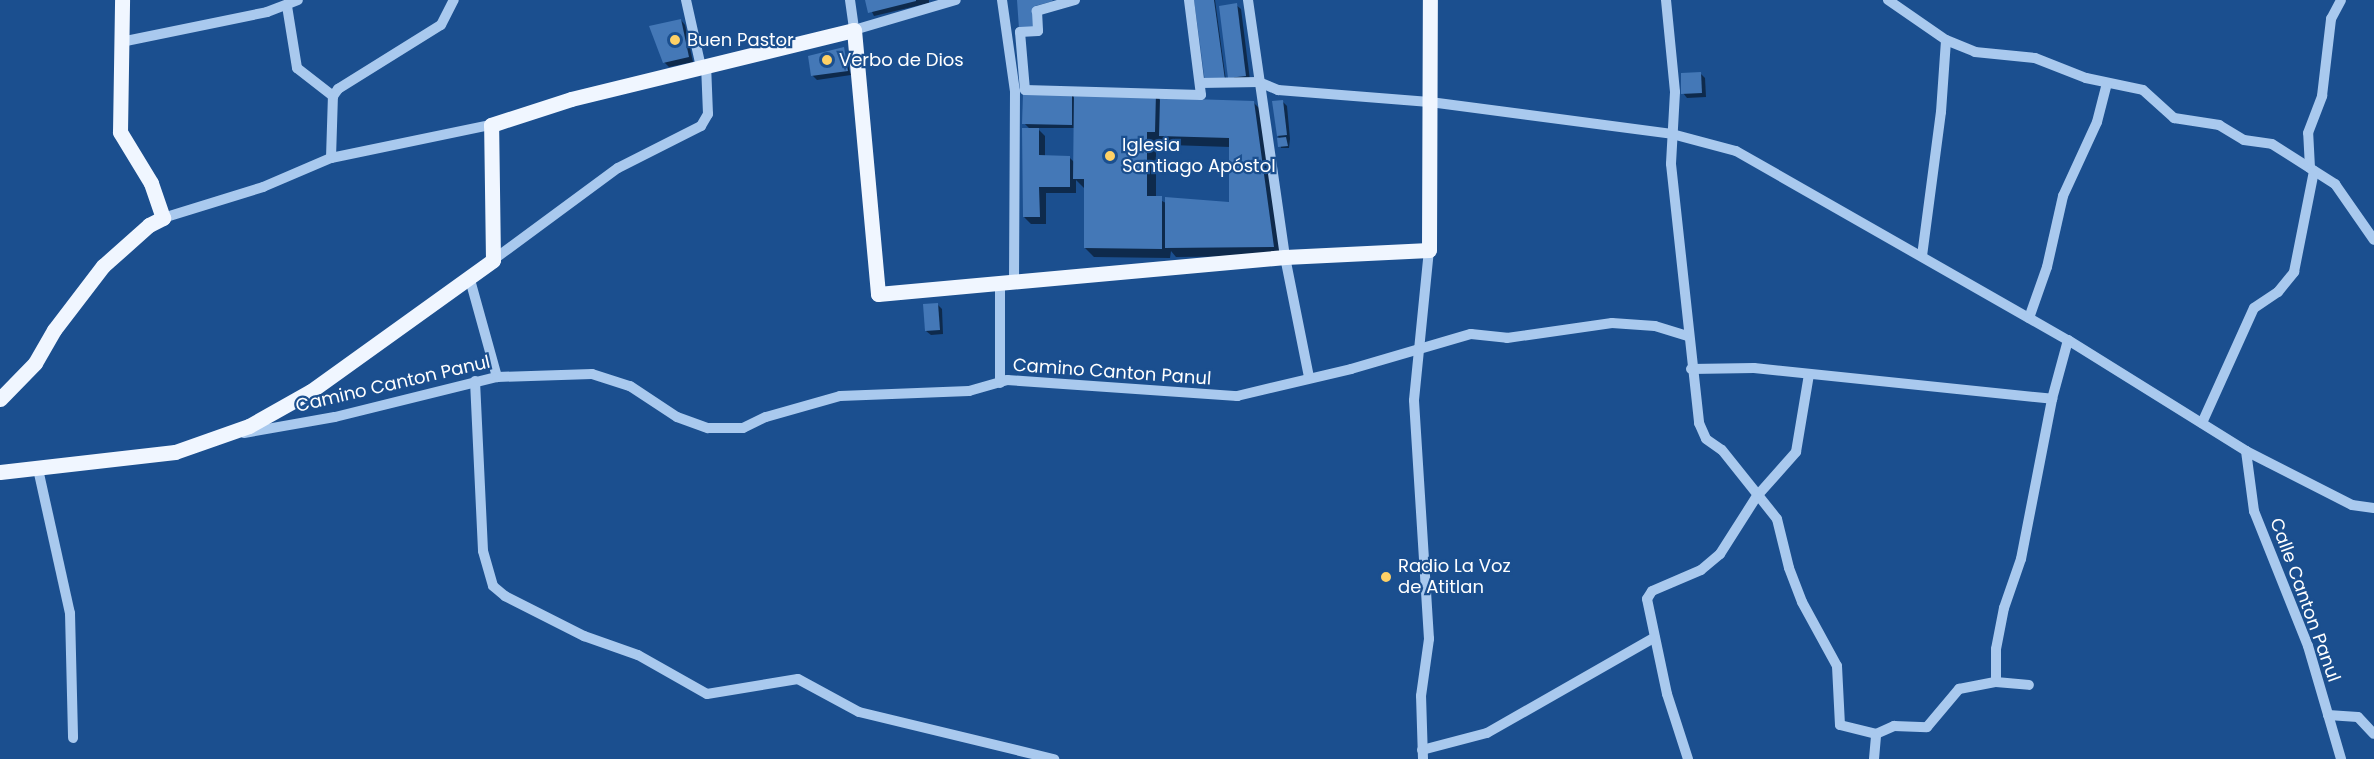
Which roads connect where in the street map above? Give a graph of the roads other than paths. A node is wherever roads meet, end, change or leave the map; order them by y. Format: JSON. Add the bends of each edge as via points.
{"nodes":[{"id":1,"x":122,"y":0,"type":"edge"},
{"id":2,"x":298,"y":0,"type":"edge"},
{"id":3,"x":454,"y":0,"type":"edge"},
{"id":4,"x":686,"y":0,"type":"edge"},
{"id":5,"x":850,"y":0,"type":"edge"},
{"id":6,"x":956,"y":0,"type":"edge"},
{"id":7,"x":1002,"y":0,"type":"edge"},
{"id":8,"x":1075,"y":0,"type":"edge"},
{"id":9,"x":1189,"y":0,"type":"edge"},
{"id":10,"x":1248,"y":0,"type":"edge"},
{"id":11,"x":1430,"y":0,"type":"edge"},
{"id":12,"x":1666,"y":0,"type":"edge"},
{"id":13,"x":1888,"y":0,"type":"edge"},
{"id":14,"x":2341,"y":0,"type":"edge"},
{"id":15,"x":288,"y":6,"type":"junction"},
{"id":16,"x":854,"y":30,"type":"junction"},
{"id":17,"x":1946,"y":40,"type":"junction"},
{"id":18,"x":121,"y":42,"type":"junction"},
{"id":19,"x":703,"y":66,"type":"junction"},
{"id":20,"x":1259,"y":82,"type":"junction"},
{"id":21,"x":1200,"y":83,"type":"junction"},
{"id":22,"x":2108,"y":83,"type":"junction"},
{"id":23,"x":333,"y":96,"type":"junction"},
{"id":24,"x":1430,"y":102,"type":"junction"},
{"id":25,"x":491,"y":125,"type":"junction"},
{"id":26,"x":1672,"y":134,"type":"junction"},
{"id":27,"x":331,"y":158,"type":"junction"},
{"id":28,"x":2312,"y":169,"type":"junction"},
{"id":29,"x":164,"y":218,"type":"junction"},
{"id":30,"x":2374,"y":240,"type":"edge"},
{"id":31,"x":1429,"y":250,"type":"junction"},
{"id":32,"x":1285,"y":256,"type":"junction"},
{"id":33,"x":1922,"y":256,"type":"junction"},
{"id":34,"x":493,"y":260,"type":"junction"},
{"id":35,"x":469,"y":276,"type":"junction"},
{"id":36,"x":1007,"y":283,"type":"junction"},
{"id":37,"x":2030,"y":318,"type":"junction"},
{"id":38,"x":1688,"y":336,"type":"junction"},
{"id":39,"x":2068,"y":340,"type":"junction"},
{"id":40,"x":1416,"y":347,"type":"junction"},
{"id":41,"x":1691,"y":369,"type":"junction"},
{"id":42,"x":1809,"y":374,"type":"junction"},
{"id":43,"x":496,"y":377,"type":"junction"},
{"id":44,"x":1309,"y":377,"type":"junction"},
{"id":45,"x":476,"y":381,"type":"junction"},
{"id":46,"x":1000,"y":383,"type":"junction"},
{"id":47,"x":0,"y":399,"type":"edge"},
{"id":48,"x":2052,"y":399,"type":"junction"},
{"id":49,"x":2202,"y":423,"type":"junction"},
{"id":50,"x":225,"y":436,"type":"junction"},
{"id":51,"x":2246,"y":451,"type":"junction"},
{"id":52,"x":38,"y":469,"type":"junction"},
{"id":53,"x":0,"y":472,"type":"edge"},
{"id":54,"x":1757,"y":496,"type":"junction"},
{"id":55,"x":2374,"y":508,"type":"edge"},
{"id":56,"x":1655,"y":637,"type":"junction"},
{"id":57,"x":1996,"y":682,"type":"junction"},
{"id":58,"x":2029,"y":685,"type":"dead end"},
{"id":59,"x":2328,"y":716,"type":"junction"},
{"id":60,"x":1876,"y":734,"type":"junction"},
{"id":61,"x":2374,"y":734,"type":"edge"},
{"id":62,"x":73,"y":738,"type":"dead end"},
{"id":63,"x":1422,"y":754,"type":"edge"},
{"id":64,"x":1054,"y":759,"type":"edge"},
{"id":65,"x":1688,"y":759,"type":"edge"},
{"id":66,"x":1874,"y":759,"type":"edge"},
{"id":67,"x":2341,"y":759,"type":"edge"}],
"edges":[{"from":1,"to":18,"type":"main road"},
{"from":2,"to":15,"type":"street"},
{"from":3,"to":23,"type":"street","via":[[441,25],[338,89]]},
{"from":4,"to":19,"type":"street"},
{"from":5,"to":16,"type":"street"},
{"from":6,"to":16,"type":"street"},
{"from":7,"to":36,"type":"street","via":[[1015,91]]},
{"from":8,"to":21,"type":"street","via":[[1037,11],[1038,31],[1020,32],[1025,90],[1201,95]]},
{"from":9,"to":21,"type":"street"},
{"from":10,"to":20,"type":"street"},
{"from":11,"to":24,"type":"main road"},
{"from":12,"to":26,"type":"street","via":[[1675,92]]},
{"from":13,"to":17,"type":"street"},
{"from":14,"to":28,"type":"street","via":[[2331,19],[2322,96],[2308,133]]},
{"from":15,"to":18,"type":"street"},
{"from":15,"to":23,"type":"street","via":[[297,68]]},
{"from":16,"to":19,"type":"main road"},
{"from":16,"to":36,"type":"main road","via":[[878,294]]},
{"from":17,"to":22,"type":"street","via":[[1975,52],[2036,58]]},
{"from":17,"to":33,"type":"street"},
{"from":18,"to":29,"type":"main road","via":[[120,132],[151,183]]},
{"from":19,"to":25,"type":"main road","via":[[571,99]]},
{"from":19,"to":34,"type":"street","via":[[708,114],[701,126],[609,174]]},
{"from":20,"to":21,"type":"street"},
{"from":20,"to":24,"type":"street","via":[[1278,90]]},
{"from":20,"to":32,"type":"street"},
{"from":22,"to":28,"type":"street","via":[[2143,90],[2174,118],[2219,125],[2244,140],[2272,144]]},
{"from":22,"to":37,"type":"street","via":[[2097,122],[2063,196],[2047,267]]},
{"from":23,"to":27,"type":"street"},
{"from":24,"to":26,"type":"street"},
{"from":24,"to":31,"type":"main road"},
{"from":25,"to":27,"type":"street"},
{"from":25,"to":34,"type":"main road"},
{"from":26,"to":33,"type":"street","via":[[1736,152]]},
{"from":26,"to":38,"type":"street","via":[[1671,164]]},
{"from":27,"to":29,"type":"street","via":[[262,187]]},
{"from":28,"to":30,"type":"street","via":[[2335,184]]},
{"from":28,"to":49,"type":"street","via":[[2294,272],[2278,292],[2254,308]]},
{"from":29,"to":47,"type":"main road","via":[[149,225],[103,266],[29,370]]},
{"from":31,"to":32,"type":"main road"},
{"from":31,"to":40,"type":"street"},
{"from":32,"to":36,"type":"main road"},
{"from":32,"to":44,"type":"street"},
{"from":33,"to":37,"type":"street"},
{"from":34,"to":35,"type":"main road"},
{"from":35,"to":43,"type":"street"},
{"from":35,"to":50,"type":"main road","via":[[311,391]]},
{"from":36,"to":46,"type":"street"},
{"from":37,"to":39,"type":"street"},
{"from":38,"to":40,"type":"street","name":"Camino Canton Panul","via":[[1655,326],[1612,323],[1507,338],[1471,334]]},
{"from":38,"to":41,"type":"street"},
{"from":39,"to":48,"type":"street"},
{"from":39,"to":49,"type":"street"},
{"from":40,"to":44,"type":"street","name":"Camino Canton Panul","via":[[1351,369]]},
{"from":40,"to":63,"type":"street","via":[[1414,400],[1429,639],[1421,696]]},
{"from":41,"to":42,"type":"street","via":[[1754,368]]},
{"from":41,"to":54,"type":"street","via":[[1699,423],[1706,439],[1722,450]]},
{"from":42,"to":48,"type":"street"},
{"from":42,"to":54,"type":"street","via":[[1796,452]]},
{"from":43,"to":45,"type":"street","name":"Camino Canton Panul"},
{"from":43,"to":46,"type":"street","name":"Camino Canton Panul","via":[[592,374],[630,386],[677,417],[708,429],[743,428],[766,417],[840,396],[969,391]]},
{"from":44,"to":46,"type":"street","name":"Camino Canton Panul","via":[[1237,396]]},
{"from":45,"to":50,"type":"street","name":"Camino Canton Panul","via":[[335,417]]},
{"from":45,"to":64,"type":"street","via":[[483,551],[493,586],[505,596],[584,636],[638,655],[707,694],[798,679],[859,712]]},
{"from":48,"to":57,"type":"street","via":[[2037,486],[1996,649]]},
{"from":49,"to":51,"type":"street"},
{"from":50,"to":52,"type":"main road","via":[[147,458]]},
{"from":51,"to":55,"type":"street","via":[[2352,505]]},
{"from":51,"to":59,"type":"street","name":"Calle Canton Panul","via":[[2254,512],[2308,646]]},
{"from":52,"to":53,"type":"main road"},
{"from":52,"to":62,"type":"street","via":[[70,613]]},
{"from":54,"to":56,"type":"street","via":[[1720,554],[1701,570],[1652,591],[1647,599]]},
{"from":54,"to":60,"type":"street","via":[[1777,519],[1798,591],[1837,666],[1840,724]]},
{"from":56,"to":63,"type":"street","via":[[1487,733]]},
{"from":56,"to":65,"type":"street"},
{"from":57,"to":58,"type":"street"},
{"from":57,"to":60,"type":"street","via":[[1959,689],[1927,727],[1894,726]]},
{"from":59,"to":61,"type":"street","via":[[2358,717]]},
{"from":59,"to":67,"type":"street","name":"Calle Canton Panul"},
{"from":60,"to":66,"type":"street"}]}
